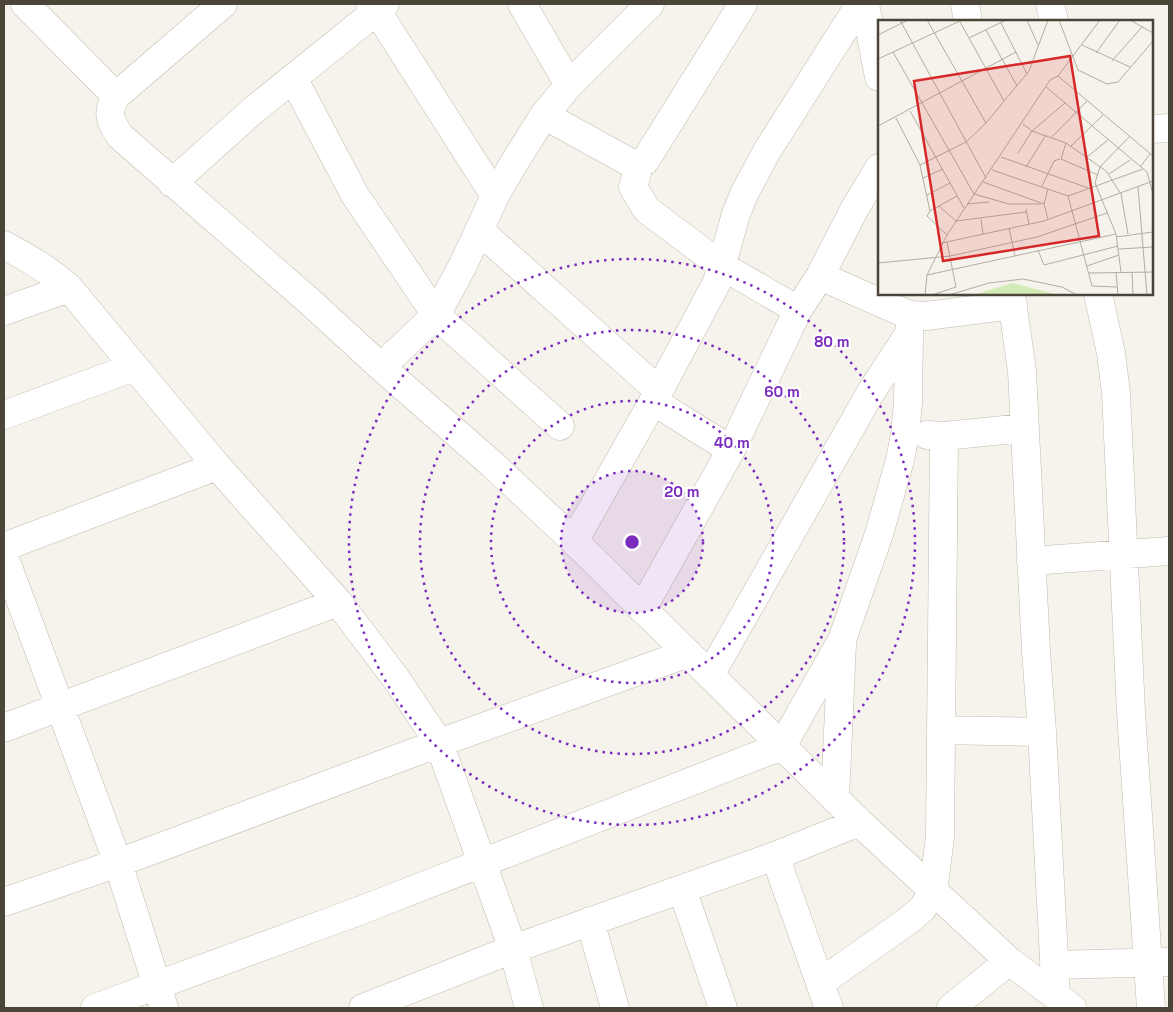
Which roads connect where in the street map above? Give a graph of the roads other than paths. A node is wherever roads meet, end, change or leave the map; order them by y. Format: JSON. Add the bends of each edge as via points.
{"nodes":[{"id":1,"x":25,"y":4,"type":"edge"},
{"id":2,"x":222,"y":4,"type":"edge"},
{"id":3,"x":522,"y":4,"type":"edge"},
{"id":4,"x":650,"y":4,"type":"edge"},
{"id":5,"x":743,"y":4,"type":"edge"},
{"id":6,"x":860,"y":4,"type":"edge"},
{"id":7,"x":865,"y":4,"type":"edge"},
{"id":8,"x":965,"y":4,"type":"edge"},
{"id":9,"x":1050,"y":4,"type":"edge"},
{"id":10,"x":377,"y":6,"type":"edge"},
{"id":11,"x":968,"y":20,"type":"edge"},
{"id":12,"x":1054,"y":20,"type":"edge"},
{"id":13,"x":878,"y":72,"type":"edge"},
{"id":14,"x":293,"y":78,"type":"junction"},
{"id":15,"x":569,"y":86,"type":"junction"},
{"id":16,"x":116,"y":96,"type":"junction"},
{"id":17,"x":544,"y":115,"type":"junction"},
{"id":18,"x":1169,"y":128,"type":"edge"},
{"id":19,"x":1153,"y":129,"type":"edge"},
{"id":20,"x":640,"y":163,"type":"junction"},
{"id":21,"x":878,"y":170,"type":"edge"},
{"id":22,"x":172,"y":183,"type":"junction"},
{"id":23,"x":495,"y":196,"type":"junction"},
{"id":24,"x":479,"y":230,"type":"junction"},
{"id":25,"x":4,"y":246,"type":"edge"},
{"id":26,"x":722,"y":266,"type":"junction"},
{"id":27,"x":820,"y":276,"type":"junction"},
{"id":28,"x":69,"y":288,"type":"junction"},
{"id":29,"x":1098,"y":295,"type":"edge"},
{"id":30,"x":1012,"y":299,"type":"edge"},
{"id":31,"x":798,"y":310,"type":"junction"},
{"id":32,"x":4,"y":311,"type":"edge"},
{"id":33,"x":436,"y":314,"type":"junction"},
{"id":34,"x":910,"y":325,"type":"junction"},
{"id":35,"x":134,"y":367,"type":"junction"},
{"id":36,"x":381,"y":367,"type":"junction"},
{"id":37,"x":656,"y":396,"type":"junction"},
{"id":38,"x":4,"y":414,"type":"edge"},
{"id":39,"x":560,"y":426,"type":"dead end"},
{"id":40,"x":1025,"y":428,"type":"junction"},
{"id":41,"x":905,"y":434,"type":"junction"},
{"id":42,"x":944,"y":436,"type":"junction"},
{"id":43,"x":731,"y":450,"type":"junction"},
{"id":44,"x":217,"y":466,"type":"junction"},
{"id":45,"x":574,"y":541,"type":"junction"},
{"id":46,"x":4,"y":547,"type":"edge"},
{"id":47,"x":1169,"y":551,"type":"edge"},
{"id":48,"x":1124,"y":554,"type":"junction"},
{"id":49,"x":4,"y":556,"type":"edge"},
{"id":50,"x":1031,"y":561,"type":"junction"},
{"id":51,"x":338,"y":602,"type":"junction"},
{"id":52,"x":642,"y":609,"type":"junction"},
{"id":53,"x":842,"y":640,"type":"junction"},
{"id":54,"x":688,"y":654,"type":"junction"},
{"id":55,"x":710,"y":675,"type":"junction"},
{"id":56,"x":61,"y":706,"type":"junction"},
{"id":57,"x":4,"y":728,"type":"edge"},
{"id":58,"x":941,"y":730,"type":"junction"},
{"id":59,"x":1042,"y":732,"type":"junction"},
{"id":60,"x":439,"y":743,"type":"junction"},
{"id":61,"x":782,"y":746,"type":"junction"},
{"id":62,"x":835,"y":799,"type":"junction"},
{"id":63,"x":859,"y":822,"type":"junction"},
{"id":64,"x":774,"y":856,"type":"junction"},
{"id":65,"x":482,"y":863,"type":"junction"},
{"id":66,"x":118,"y":864,"type":"junction"},
{"id":67,"x":682,"y":889,"type":"junction"},
{"id":68,"x":933,"y":892,"type":"junction"},
{"id":69,"x":4,"y":902,"type":"edge"},
{"id":70,"x":590,"y":921,"type":"junction"},
{"id":71,"x":513,"y":949,"type":"junction"},
{"id":72,"x":1009,"y":961,"type":"junction"},
{"id":73,"x":1159,"y":962,"type":"edge"},
{"id":74,"x":1054,"y":964,"type":"junction"},
{"id":75,"x":820,"y":983,"type":"junction"},
{"id":76,"x":161,"y":997,"type":"edge"},
{"id":77,"x":1064,"y":1002,"type":"edge"},
{"id":78,"x":95,"y":1008,"type":"edge"},
{"id":79,"x":363,"y":1008,"type":"edge"},
{"id":80,"x":529,"y":1008,"type":"edge"},
{"id":81,"x":615,"y":1008,"type":"edge"},
{"id":82,"x":724,"y":1008,"type":"edge"},
{"id":83,"x":829,"y":1008,"type":"edge"},
{"id":84,"x":951,"y":1008,"type":"edge"},
{"id":85,"x":1151,"y":1008,"type":"edge"}],
"edges":[{"from":1,"to":16,"type":"street"},
{"from":2,"to":16,"type":"street"},
{"from":3,"to":15,"type":"street"},
{"from":4,"to":15,"type":"street"},
{"from":5,"to":20,"type":"street","via":[[648,157]]},
{"from":6,"to":26,"type":"street","via":[[767,151],[745,192]]},
{"from":7,"to":13,"type":"street"},
{"from":8,"to":11,"type":"street"},
{"from":9,"to":12,"type":"street"},
{"from":10,"to":14,"type":"street"},
{"from":10,"to":23,"type":"street"},
{"from":14,"to":22,"type":"street"},
{"from":14,"to":33,"type":"street","via":[[355,196]]},
{"from":15,"to":17,"type":"street"},
{"from":16,"to":22,"type":"street","via":[[110,118],[120,136]]},
{"from":17,"to":20,"type":"street","via":[[629,162]]},
{"from":17,"to":23,"type":"street"},
{"from":18,"to":19,"type":"street"},
{"from":20,"to":26,"type":"street","via":[[633,187],[647,210]]},
{"from":21,"to":27,"type":"street"},
{"from":22,"to":36,"type":"street"},
{"from":23,"to":24,"type":"street"},
{"from":24,"to":33,"type":"street"},
{"from":24,"to":37,"type":"street"},
{"from":25,"to":28,"type":"street","via":[[53,273]]},
{"from":26,"to":31,"type":"street"},
{"from":26,"to":37,"type":"street","via":[[717,282]]},
{"from":27,"to":31,"type":"street"},
{"from":27,"to":34,"type":"street","via":[[897,310]]},
{"from":28,"to":32,"type":"street"},
{"from":28,"to":35,"type":"street"},
{"from":29,"to":48,"type":"street","via":[[1116,393]]},
{"from":30,"to":34,"type":"street","via":[[926,316]]},
{"from":30,"to":40,"type":"street","via":[[1022,371]]},
{"from":31,"to":43,"type":"street"},
{"from":33,"to":36,"type":"street"},
{"from":33,"to":39,"type":"street"},
{"from":34,"to":41,"type":"street"},
{"from":34,"to":55,"type":"street"},
{"from":35,"to":38,"type":"street"},
{"from":35,"to":44,"type":"street"},
{"from":36,"to":45,"type":"street","via":[[493,464]]},
{"from":37,"to":43,"type":"street"},
{"from":37,"to":45,"type":"street"},
{"from":40,"to":42,"type":"street"},
{"from":40,"to":50,"type":"street"},
{"from":41,"to":42,"type":"street"},
{"from":41,"to":53,"type":"street","via":[[879,534]]},
{"from":42,"to":58,"type":"street"},
{"from":43,"to":52,"type":"street"},
{"from":44,"to":46,"type":"street"},
{"from":44,"to":51,"type":"street"},
{"from":45,"to":52,"type":"street"},
{"from":47,"to":48,"type":"street"},
{"from":48,"to":50,"type":"street"},
{"from":48,"to":73,"type":"street","via":[[1131,712]]},
{"from":49,"to":56,"type":"street"},
{"from":50,"to":59,"type":"street"},
{"from":51,"to":56,"type":"street"},
{"from":51,"to":60,"type":"street","via":[[397,680]]},
{"from":52,"to":54,"type":"street"},
{"from":53,"to":61,"type":"street"},
{"from":53,"to":62,"type":"street"},
{"from":54,"to":55,"type":"street"},
{"from":54,"to":60,"type":"street"},
{"from":55,"to":61,"type":"street"},
{"from":56,"to":57,"type":"street"},
{"from":56,"to":66,"type":"street"},
{"from":58,"to":59,"type":"street"},
{"from":58,"to":68,"type":"street","via":[[940,837]]},
{"from":59,"to":74,"type":"street"},
{"from":60,"to":65,"type":"street"},
{"from":60,"to":66,"type":"street"},
{"from":61,"to":62,"type":"street"},
{"from":61,"to":65,"type":"street"},
{"from":62,"to":63,"type":"street"},
{"from":63,"to":64,"type":"street"},
{"from":63,"to":68,"type":"street"},
{"from":64,"to":67,"type":"street"},
{"from":64,"to":75,"type":"street"},
{"from":65,"to":71,"type":"street"},
{"from":65,"to":76,"type":"street"},
{"from":66,"to":69,"type":"street"},
{"from":66,"to":76,"type":"street"},
{"from":67,"to":70,"type":"street"},
{"from":67,"to":82,"type":"street"},
{"from":68,"to":72,"type":"street"},
{"from":68,"to":75,"type":"street","via":[[922,909],[909,920]]},
{"from":70,"to":71,"type":"street"},
{"from":70,"to":81,"type":"street"},
{"from":71,"to":79,"type":"street"},
{"from":71,"to":80,"type":"street"},
{"from":72,"to":77,"type":"street"},
{"from":72,"to":84,"type":"street"},
{"from":73,"to":74,"type":"street"},
{"from":73,"to":85,"type":"street"},
{"from":74,"to":77,"type":"street"},
{"from":75,"to":83,"type":"street"},
{"from":76,"to":78,"type":"street"}]}
